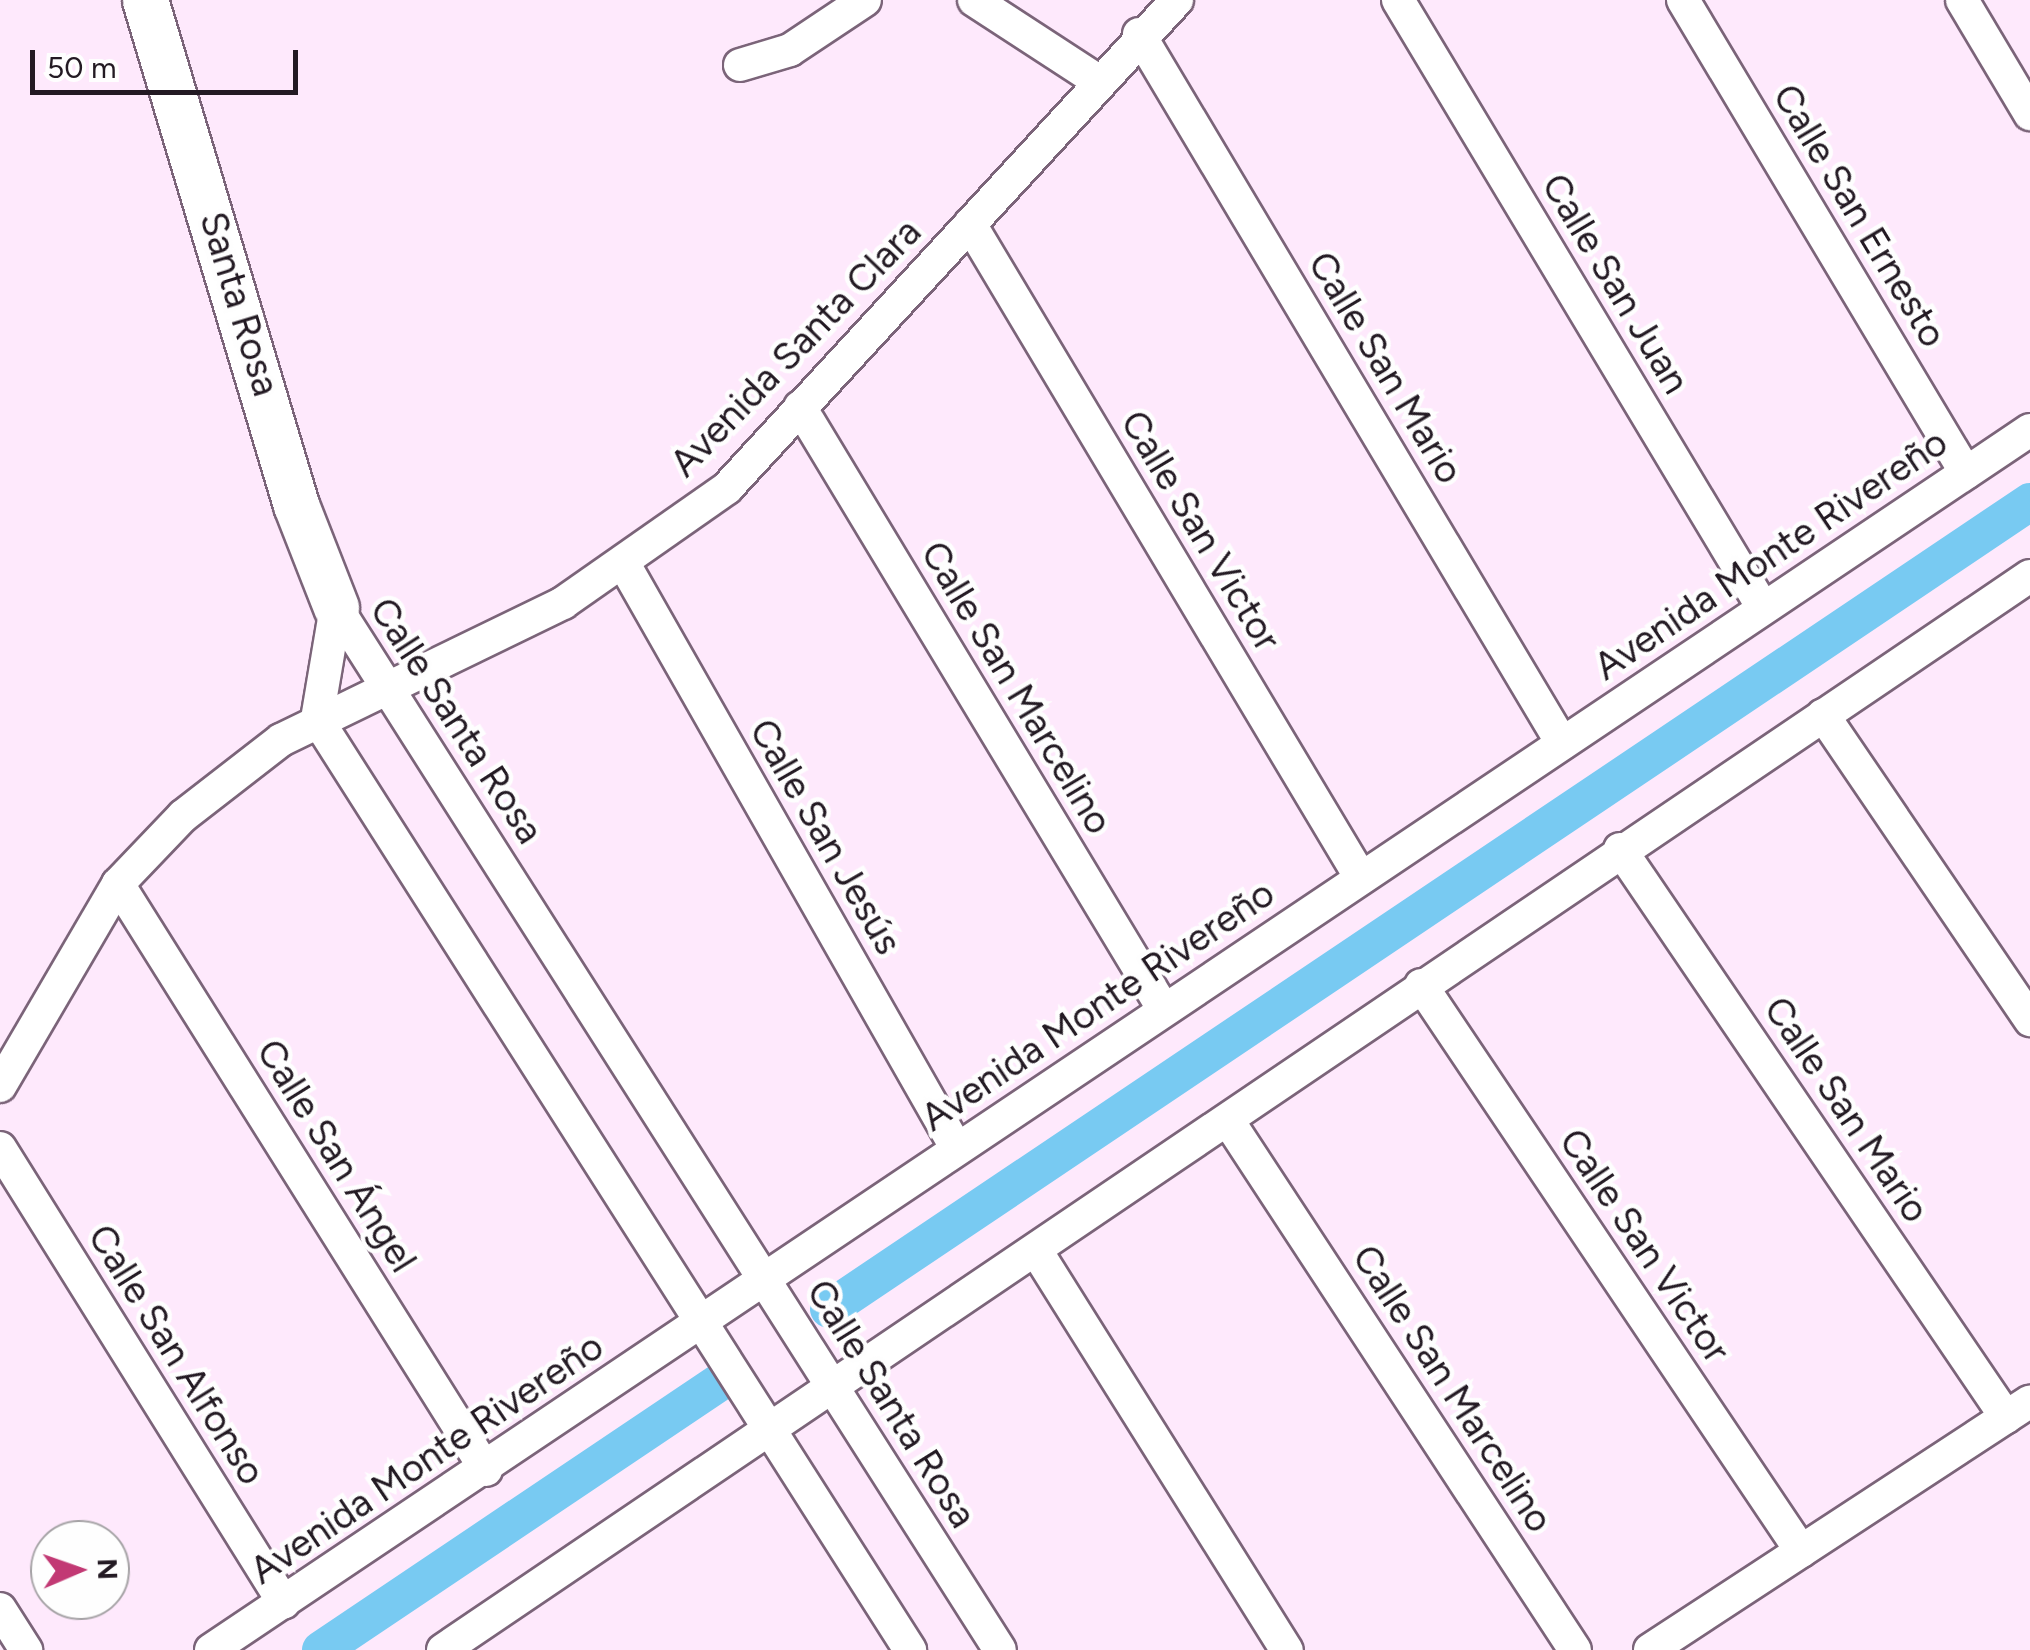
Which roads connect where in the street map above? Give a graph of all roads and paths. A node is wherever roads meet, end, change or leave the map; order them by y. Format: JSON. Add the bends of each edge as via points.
{"nodes":[{"id":1,"x":145,"y":0,"type":"edge"},
{"id":2,"x":865,"y":0,"type":"edge"},
{"id":3,"x":974,"y":0,"type":"edge"},
{"id":4,"x":1176,"y":0,"type":"edge"},
{"id":5,"x":1398,"y":0,"type":"edge"},
{"id":6,"x":1683,"y":0,"type":"edge"},
{"id":7,"x":1962,"y":0,"type":"edge"},
{"id":8,"x":1139,"y":34,"type":"junction"},
{"id":9,"x":740,"y":65,"type":"dead end"},
{"id":10,"x":1095,"y":79,"type":"junction"},
{"id":11,"x":2030,"y":114,"type":"edge"},
{"id":12,"x":970,"y":224,"type":"junction"},
{"id":13,"x":800,"y":407,"type":"junction"},
{"id":14,"x":2030,"y":430,"type":"edge"},
{"id":15,"x":1966,"y":473,"type":"junction"},
{"id":16,"x":624,"y":564,"type":"junction"},
{"id":17,"x":2027,"y":583,"type":"edge"},
{"id":18,"x":336,"y":607,"type":"junction"},
{"id":19,"x":1763,"y":608,"type":"junction"},
{"id":20,"x":384,"y":682,"type":"junction"},
{"id":21,"x":1823,"y":716,"type":"junction"},
{"id":22,"x":317,"y":719,"type":"junction"},
{"id":23,"x":1562,"y":742,"type":"junction"},
{"id":24,"x":1620,"y":849,"type":"junction"},
{"id":25,"x":1361,"y":878,"type":"junction"},
{"id":26,"x":118,"y":884,"type":"junction"},
{"id":27,"x":1421,"y":985,"type":"junction"},
{"id":28,"x":1164,"y":1010,"type":"junction"},
{"id":29,"x":2030,"y":1020,"type":"edge"},
{"id":30,"x":0,"y":1086,"type":"edge"},
{"id":31,"x":1229,"y":1122,"type":"junction"},
{"id":32,"x":0,"y":1148,"type":"edge"},
{"id":33,"x":957,"y":1149,"type":"junction"},
{"id":34,"x":1037,"y":1252,"type":"junction"},
{"id":35,"x":763,"y":1277,"type":"junction"},
{"id":36,"x":702,"y":1323,"type":"junction"},
{"id":37,"x":833,"y":1387,"type":"junction"},
{"id":38,"x":2018,"y":1409,"type":"edge"},
{"id":39,"x":770,"y":1430,"type":"junction"},
{"id":40,"x":486,"y":1470,"type":"junction"},
{"id":41,"x":1801,"y":1551,"type":"junction"},
{"id":42,"x":284,"y":1603,"type":"junction"},
{"id":43,"x":0,"y":1608,"type":"edge"},
{"id":44,"x":26,"y":1650,"type":"edge"},
{"id":45,"x":210,"y":1650,"type":"edge"},
{"id":46,"x":443,"y":1650,"type":"edge"},
{"id":47,"x":910,"y":1650,"type":"edge"},
{"id":48,"x":1000,"y":1650,"type":"edge"},
{"id":49,"x":1286,"y":1650,"type":"edge"},
{"id":50,"x":1574,"y":1650,"type":"edge"},
{"id":51,"x":1650,"y":1650,"type":"edge"}],
"edges":[{"from":1,"to":18,"type":"main road","name":"Santa Rosa","via":[[296,505]]},
{"from":2,"to":9,"type":"street","via":[[790,50]]},
{"from":3,"to":10,"type":"street"},
{"from":4,"to":8,"type":"street","name":"Avenida Santa Clara"},
{"from":5,"to":19,"type":"street","name":"Calle San Juan"},
{"from":6,"to":15,"type":"street","name":"Calle San Ernesto"},
{"from":7,"to":11,"type":"street"},
{"from":8,"to":10,"type":"street","name":"Avenida Santa Clara"},
{"from":8,"to":23,"type":"street","name":"Calle San Mario"},
{"from":10,"to":12,"type":"street","name":"Avenida Santa Clara"},
{"from":12,"to":13,"type":"street","name":"Avenida Santa Clara"},
{"from":12,"to":25,"type":"street","name":"Calle San Victor"},
{"from":13,"to":16,"type":"street","name":"Avenida Santa Clara","via":[[727,488]]},
{"from":13,"to":28,"type":"street","name":"Calle San Marcelino"},
{"from":14,"to":15,"type":"street","name":"Avenida Monte Rivereño"},
{"from":15,"to":19,"type":"street","name":"Avenida Monte Rivereño"},
{"from":16,"to":20,"type":"street","name":"Avenida Santa Clara","via":[[563,603]]},
{"from":16,"to":33,"type":"street","name":"Calle San Jesús"},
{"from":17,"to":21,"type":"street"},
{"from":18,"to":20,"type":"street","name":"Calle Santa Rosa"},
{"from":18,"to":22,"type":"street","name":"Calle Santa Rosa"},
{"from":19,"to":23,"type":"street","name":"Avenida Monte Rivereño"},
{"from":20,"to":22,"type":"street","name":"Avenida Santa Clara"},
{"from":20,"to":35,"type":"street","name":"Calle Santa Rosa"},
{"from":21,"to":24,"type":"street"},
{"from":21,"to":29,"type":"street"},
{"from":22,"to":26,"type":"street","name":"Avenida Santa Clara","via":[[223,779]]},
{"from":22,"to":36,"type":"street"},
{"from":23,"to":25,"type":"street","name":"Avenida Monte Rivereño"},
{"from":24,"to":27,"type":"street"},
{"from":24,"to":38,"type":"street","name":"Calle San Mario"},
{"from":25,"to":28,"type":"street","name":"Avenida Monte Rivereño"},
{"from":26,"to":30,"type":"street","name":"Avenida Santa Clara"},
{"from":26,"to":40,"type":"street","name":"Calle San Ángel"},
{"from":27,"to":31,"type":"street"},
{"from":27,"to":41,"type":"street","name":"Calle San Victor"},
{"from":28,"to":33,"type":"street","name":"Avenida Monte Rivereño"},
{"from":31,"to":34,"type":"street"},
{"from":31,"to":50,"type":"street","name":"Calle San Marcelino"},
{"from":32,"to":42,"type":"street","name":"Calle San Alfonso"},
{"from":33,"to":35,"type":"street","name":"Avenida Monte Rivereño"},
{"from":34,"to":37,"type":"street"},
{"from":34,"to":49,"type":"street"},
{"from":35,"to":36,"type":"street","name":"Avenida Monte Rivereño"},
{"from":35,"to":37,"type":"street","name":"Calle Santa Rosa"},
{"from":36,"to":39,"type":"street"},
{"from":36,"to":40,"type":"street","name":"Avenida Monte Rivereño"},
{"from":37,"to":39,"type":"street"},
{"from":37,"to":48,"type":"street","name":"Calle Santa Rosa"},
{"from":38,"to":41,"type":"street"},
{"from":39,"to":46,"type":"street"},
{"from":39,"to":47,"type":"street"},
{"from":40,"to":42,"type":"street","name":"Avenida Monte Rivereño"},
{"from":41,"to":51,"type":"street"},
{"from":42,"to":45,"type":"street","name":"Avenida Monte Rivereño"},
{"from":43,"to":44,"type":"street"}]}
